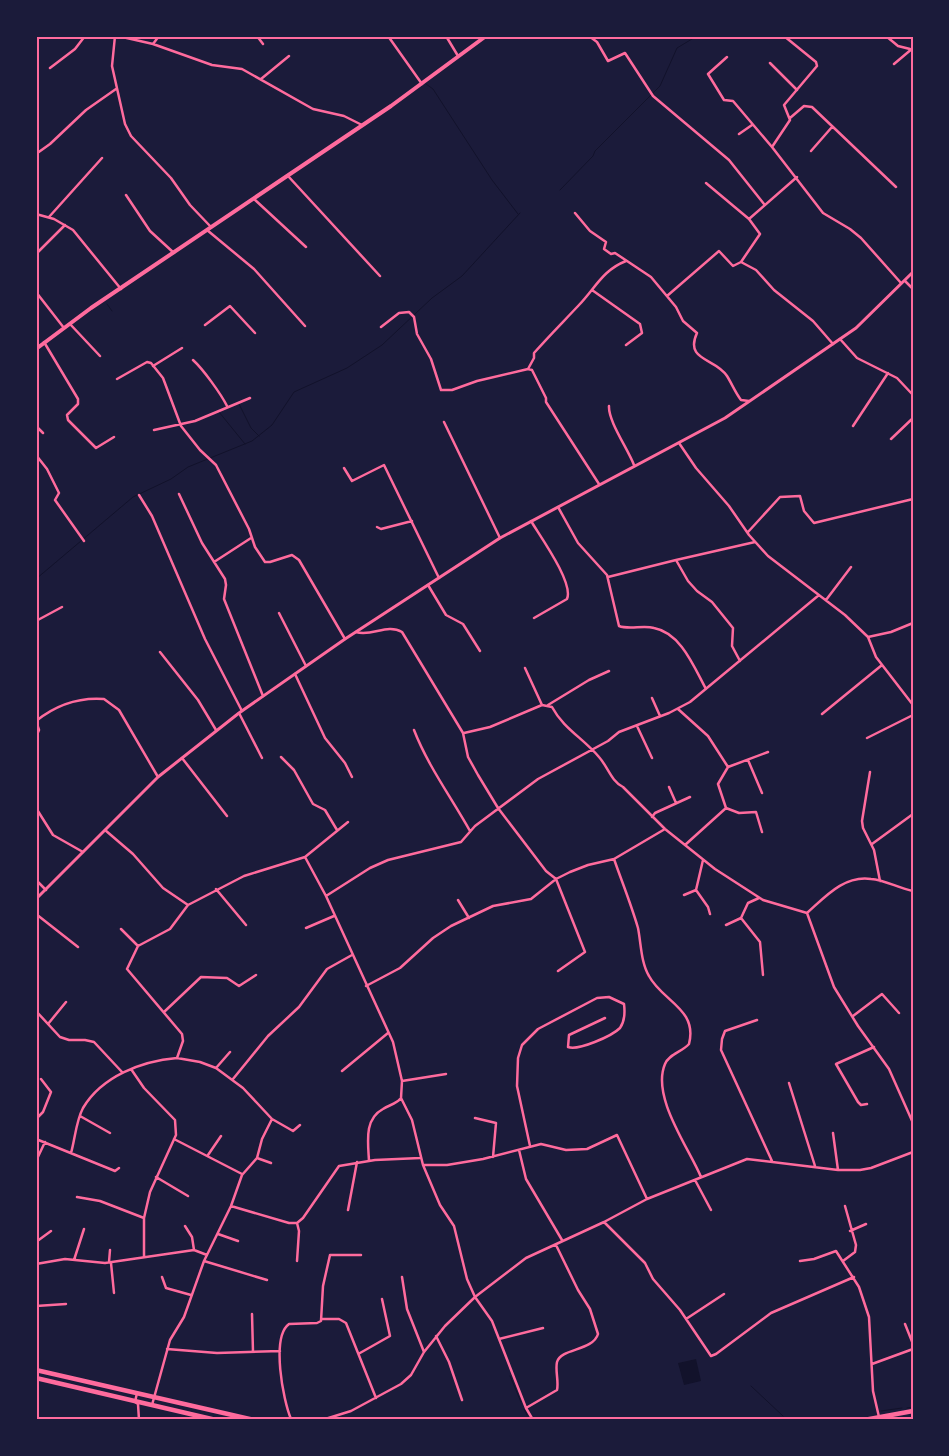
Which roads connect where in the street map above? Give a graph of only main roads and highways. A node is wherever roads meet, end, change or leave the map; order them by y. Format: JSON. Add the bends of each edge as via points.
{"nodes":[{"id":1,"x":486,"y":36,"type":"edge"},
{"id":2,"x":36,"y":348,"type":"edge"},
{"id":3,"x":36,"y":1370,"type":"edge"},
{"id":4,"x":36,"y":1378,"type":"edge"},
{"id":5,"x":913,"y":1411,"type":"edge"},
{"id":6,"x":216,"y":1420,"type":"edge"},
{"id":7,"x":254,"y":1420,"type":"edge"},
{"id":8,"x":864,"y":1420,"type":"edge"}],
"edges":[{"from":1,"to":2,"type":"main road","via":[[422,84]]},
{"from":3,"to":7,"type":"main road"},
{"from":4,"to":6,"type":"main road"},
{"from":5,"to":8,"type":"main road"}]}
